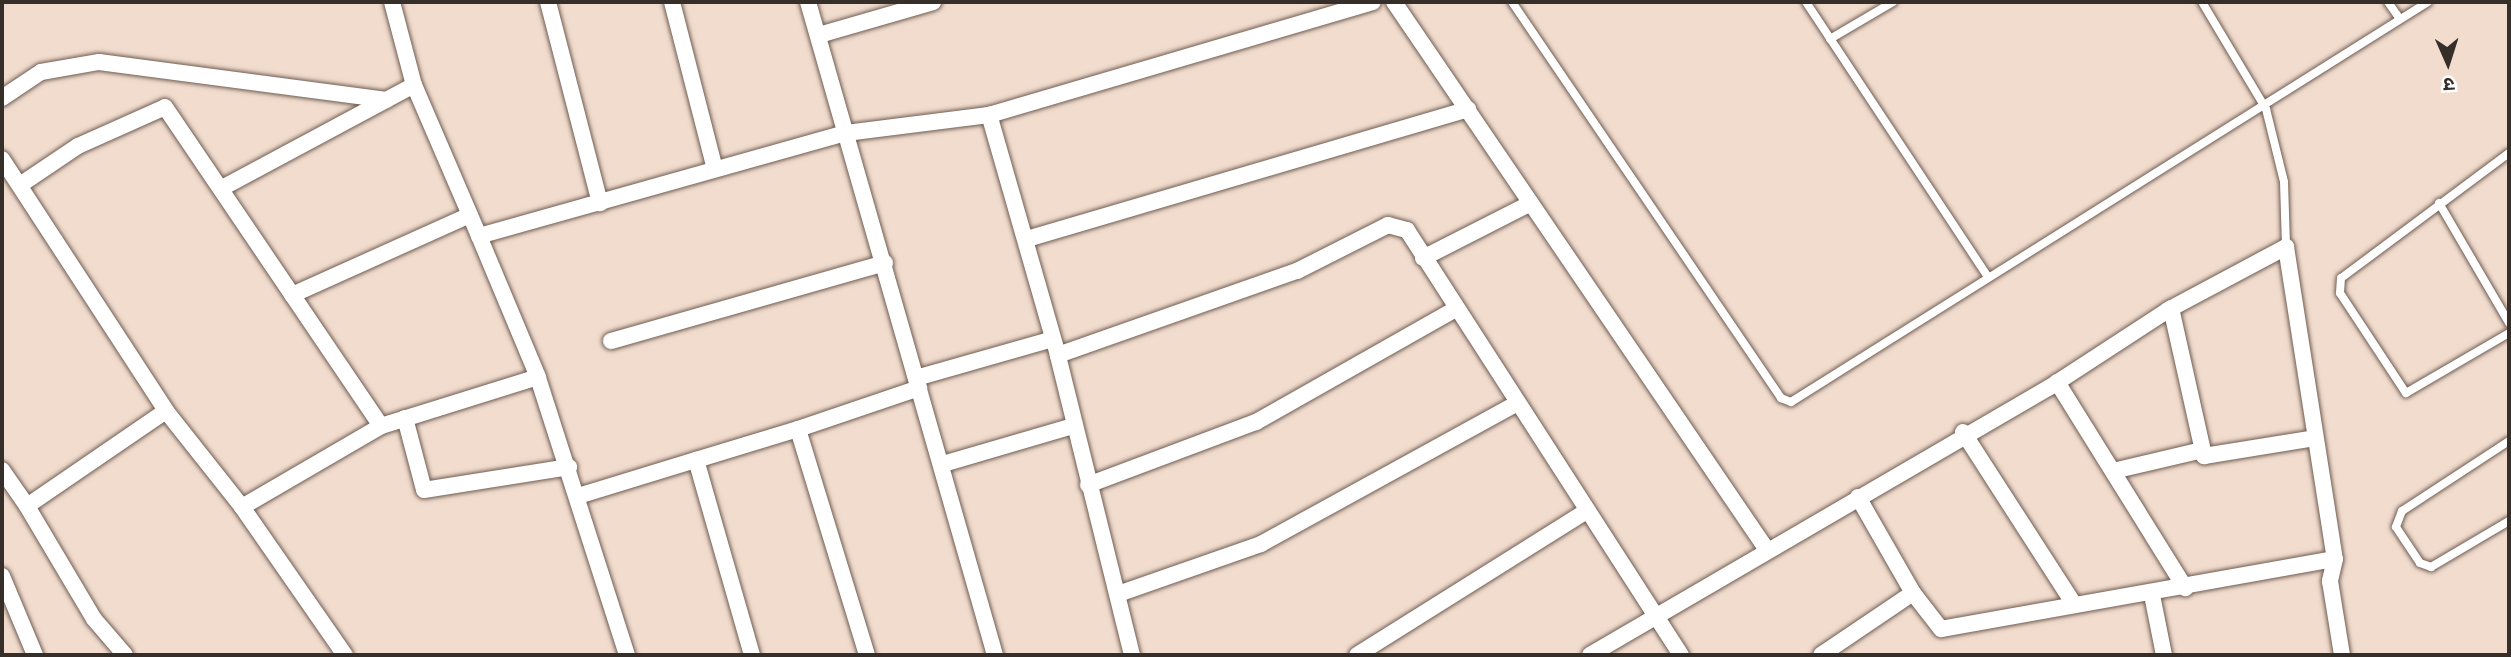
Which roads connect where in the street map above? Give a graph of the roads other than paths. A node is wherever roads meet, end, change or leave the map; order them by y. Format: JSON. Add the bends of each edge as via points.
{"nodes":[{"id":1,"x":392,"y":2,"type":"edge"},
{"id":2,"x":548,"y":2,"type":"edge"},
{"id":3,"x":672,"y":2,"type":"edge"},
{"id":4,"x":808,"y":2,"type":"edge"},
{"id":5,"x":933,"y":2,"type":"edge"},
{"id":6,"x":1373,"y":2,"type":"edge"},
{"id":7,"x":1394,"y":2,"type":"edge"},
{"id":8,"x":1512,"y":2,"type":"edge"},
{"id":9,"x":1806,"y":2,"type":"edge"},
{"id":10,"x":1893,"y":2,"type":"edge"},
{"id":11,"x":2202,"y":2,"type":"edge"},
{"id":12,"x":2388,"y":2,"type":"edge"},
{"id":13,"x":2428,"y":2,"type":"edge"},
{"id":14,"x":2399,"y":19,"type":"junction"},
{"id":15,"x":819,"y":35,"type":"junction"},
{"id":16,"x":1830,"y":39,"type":"junction"},
{"id":17,"x":414,"y":85,"type":"junction"},
{"id":18,"x":2,"y":98,"type":"edge"},
{"id":19,"x":386,"y":100,"type":"junction"},
{"id":20,"x":1468,"y":109,"type":"junction"},
{"id":21,"x":2266,"y":109,"type":"junction"},
{"id":22,"x":989,"y":116,"type":"junction"},
{"id":23,"x":846,"y":133,"type":"junction"},
{"id":24,"x":2509,"y":153,"type":"edge"},
{"id":25,"x":2,"y":159,"type":"edge"},
{"id":26,"x":715,"y":169,"type":"junction"},
{"id":27,"x":20,"y":185,"type":"junction"},
{"id":28,"x":222,"y":188,"type":"junction"},
{"id":29,"x":600,"y":203,"type":"junction"},
{"id":30,"x":1531,"y":203,"type":"junction"},
{"id":31,"x":2439,"y":203,"type":"junction"},
{"id":32,"x":470,"y":215,"type":"junction"},
{"id":33,"x":479,"y":236,"type":"junction"},
{"id":34,"x":1027,"y":239,"type":"junction"},
{"id":35,"x":2286,"y":247,"type":"junction"},
{"id":36,"x":1423,"y":258,"type":"junction"},
{"id":37,"x":885,"y":263,"type":"junction"},
{"id":38,"x":1988,"y":277,"type":"junction"},
{"id":39,"x":292,"y":295,"type":"junction"},
{"id":40,"x":2171,"y":308,"type":"junction"},
{"id":41,"x":1456,"y":309,"type":"junction"},
{"id":42,"x":2509,"y":323,"type":"edge"},
{"id":43,"x":2509,"y":333,"type":"edge"},
{"id":44,"x":1053,"y":339,"type":"junction"},
{"id":45,"x":611,"y":341,"type":"dead end"},
{"id":46,"x":1058,"y":355,"type":"junction"},
{"id":47,"x":538,"y":377,"type":"junction"},
{"id":48,"x":2057,"y":382,"type":"junction"},
{"id":49,"x":918,"y":383,"type":"junction"},
{"id":50,"x":1517,"y":403,"type":"junction"},
{"id":51,"x":166,"y":411,"type":"junction"},
{"id":52,"x":405,"y":418,"type":"junction"},
{"id":53,"x":381,"y":426,"type":"junction"},
{"id":54,"x":1073,"y":426,"type":"junction"},
{"id":55,"x":798,"y":429,"type":"junction"},
{"id":56,"x":1963,"y":432,"type":"junction"},
{"id":57,"x":2315,"y":438,"type":"junction"},
{"id":58,"x":2509,"y":441,"type":"edge"},
{"id":59,"x":2198,"y":451,"type":"junction"},
{"id":60,"x":696,"y":460,"type":"junction"},
{"id":61,"x":943,"y":464,"type":"junction"},
{"id":62,"x":569,"y":467,"type":"junction"},
{"id":63,"x":2,"y":470,"type":"edge"},
{"id":64,"x":2113,"y":471,"type":"junction"},
{"id":65,"x":1088,"y":485,"type":"junction"},
{"id":66,"x":578,"y":496,"type":"junction"},
{"id":67,"x":1858,"y":497,"type":"junction"},
{"id":68,"x":27,"y":506,"type":"junction"},
{"id":69,"x":243,"y":507,"type":"junction"},
{"id":70,"x":1587,"y":510,"type":"junction"},
{"id":71,"x":2509,"y":521,"type":"edge"},
{"id":72,"x":1767,"y":550,"type":"junction"},
{"id":73,"x":2335,"y":559,"type":"junction"},
{"id":74,"x":2,"y":576,"type":"edge"},
{"id":75,"x":2185,"y":588,"type":"junction"},
{"id":76,"x":1121,"y":593,"type":"junction"},
{"id":77,"x":1913,"y":593,"type":"junction"},
{"id":78,"x":2152,"y":595,"type":"junction"},
{"id":79,"x":2072,"y":601,"type":"junction"},
{"id":80,"x":1657,"y":617,"type":"junction"},
{"id":81,"x":35,"y":655,"type":"edge"},
{"id":82,"x":125,"y":655,"type":"edge"},
{"id":83,"x":345,"y":655,"type":"edge"},
{"id":84,"x":627,"y":655,"type":"edge"},
{"id":85,"x":752,"y":655,"type":"edge"},
{"id":86,"x":867,"y":655,"type":"edge"},
{"id":87,"x":995,"y":655,"type":"edge"},
{"id":88,"x":1132,"y":655,"type":"edge"},
{"id":89,"x":1357,"y":655,"type":"edge"},
{"id":90,"x":1590,"y":655,"type":"edge"},
{"id":91,"x":1681,"y":655,"type":"edge"},
{"id":92,"x":1821,"y":655,"type":"edge"},
{"id":93,"x":2164,"y":655,"type":"edge"},
{"id":94,"x":2342,"y":655,"type":"edge"}],
"edges":[{"from":1,"to":17,"type":"street"},
{"from":2,"to":29,"type":"street"},
{"from":3,"to":26,"type":"street"},
{"from":4,"to":15,"type":"street"},
{"from":5,"to":15,"type":"street"},
{"from":6,"to":22,"type":"street"},
{"from":7,"to":20,"type":"street"},
{"from":8,"to":38,"type":"lane","via":[[1781,398],[1801,399]]},
{"from":9,"to":16,"type":"lane"},
{"from":10,"to":16,"type":"lane"},
{"from":11,"to":21,"type":"lane"},
{"from":12,"to":14,"type":"lane"},
{"from":13,"to":14,"type":"lane"},
{"from":14,"to":21,"type":"lane"},
{"from":15,"to":23,"type":"street"},
{"from":16,"to":38,"type":"lane"},
{"from":17,"to":19,"type":"street"},
{"from":17,"to":32,"type":"street"},
{"from":18,"to":19,"type":"street","via":[[41,72],[99,62]]},
{"from":19,"to":28,"type":"street"},
{"from":20,"to":30,"type":"street"},
{"from":20,"to":34,"type":"street"},
{"from":21,"to":35,"type":"lane","via":[[2284,182]]},
{"from":21,"to":38,"type":"lane"},
{"from":22,"to":23,"type":"street"},
{"from":22,"to":34,"type":"street"},
{"from":23,"to":26,"type":"street"},
{"from":23,"to":37,"type":"street"},
{"from":24,"to":31,"type":"lane"},
{"from":25,"to":27,"type":"street"},
{"from":26,"to":29,"type":"street"},
{"from":27,"to":28,"type":"street","via":[[78,146],[165,107]]},
{"from":27,"to":51,"type":"street"},
{"from":28,"to":39,"type":"street"},
{"from":29,"to":33,"type":"street"},
{"from":30,"to":36,"type":"street"},
{"from":30,"to":72,"type":"street"},
{"from":31,"to":42,"type":"lane"},
{"from":31,"to":43,"type":"lane","via":[[2341,278],[2340,293],[2406,393]]},
{"from":32,"to":33,"type":"street"},
{"from":32,"to":39,"type":"street"},
{"from":33,"to":47,"type":"street"},
{"from":34,"to":44,"type":"street"},
{"from":35,"to":40,"type":"street"},
{"from":35,"to":57,"type":"street"},
{"from":36,"to":41,"type":"street"},
{"from":36,"to":46,"type":"street","via":[[1407,230],[1388,225],[1297,271]]},
{"from":37,"to":45,"type":"street"},
{"from":37,"to":49,"type":"street"},
{"from":39,"to":53,"type":"street"},
{"from":40,"to":48,"type":"street"},
{"from":40,"to":59,"type":"street"},
{"from":41,"to":50,"type":"street"},
{"from":41,"to":65,"type":"street","via":[[1256,422]]},
{"from":44,"to":46,"type":"street"},
{"from":44,"to":49,"type":"street"},
{"from":46,"to":54,"type":"street"},
{"from":47,"to":52,"type":"street"},
{"from":47,"to":62,"type":"street"},
{"from":48,"to":56,"type":"street"},
{"from":48,"to":64,"type":"street"},
{"from":49,"to":55,"type":"street"},
{"from":49,"to":61,"type":"street"},
{"from":50,"to":70,"type":"street"},
{"from":50,"to":76,"type":"street","via":[[1261,544]]},
{"from":51,"to":68,"type":"street"},
{"from":51,"to":69,"type":"street"},
{"from":52,"to":53,"type":"street"},
{"from":52,"to":62,"type":"street","via":[[424,490]]},
{"from":53,"to":69,"type":"street"},
{"from":54,"to":61,"type":"street"},
{"from":54,"to":65,"type":"street"},
{"from":55,"to":60,"type":"street"},
{"from":55,"to":86,"type":"street"},
{"from":56,"to":67,"type":"street"},
{"from":56,"to":79,"type":"street"},
{"from":57,"to":59,"type":"street","via":[[2204,456]]},
{"from":57,"to":73,"type":"street"},
{"from":58,"to":71,"type":"lane","via":[[2402,511],[2396,527],[2420,563],[2431,567]]},
{"from":59,"to":64,"type":"street"},
{"from":60,"to":66,"type":"street"},
{"from":60,"to":85,"type":"street"},
{"from":61,"to":87,"type":"street"},
{"from":62,"to":66,"type":"street"},
{"from":63,"to":68,"type":"street"},
{"from":64,"to":75,"type":"street"},
{"from":65,"to":76,"type":"street"},
{"from":66,"to":84,"type":"street"},
{"from":67,"to":72,"type":"street"},
{"from":67,"to":77,"type":"street"},
{"from":68,"to":82,"type":"street","via":[[94,619]]},
{"from":69,"to":83,"type":"street"},
{"from":70,"to":80,"type":"street"},
{"from":70,"to":89,"type":"street"},
{"from":72,"to":80,"type":"street"},
{"from":73,"to":75,"type":"street"},
{"from":73,"to":94,"type":"street","via":[[2330,581]]},
{"from":74,"to":81,"type":"street"},
{"from":75,"to":78,"type":"street"},
{"from":76,"to":88,"type":"street"},
{"from":77,"to":79,"type":"street","via":[[1941,628]]},
{"from":77,"to":92,"type":"street"},
{"from":78,"to":79,"type":"street"},
{"from":78,"to":93,"type":"street"},
{"from":80,"to":90,"type":"street"},
{"from":80,"to":91,"type":"street"}]}
